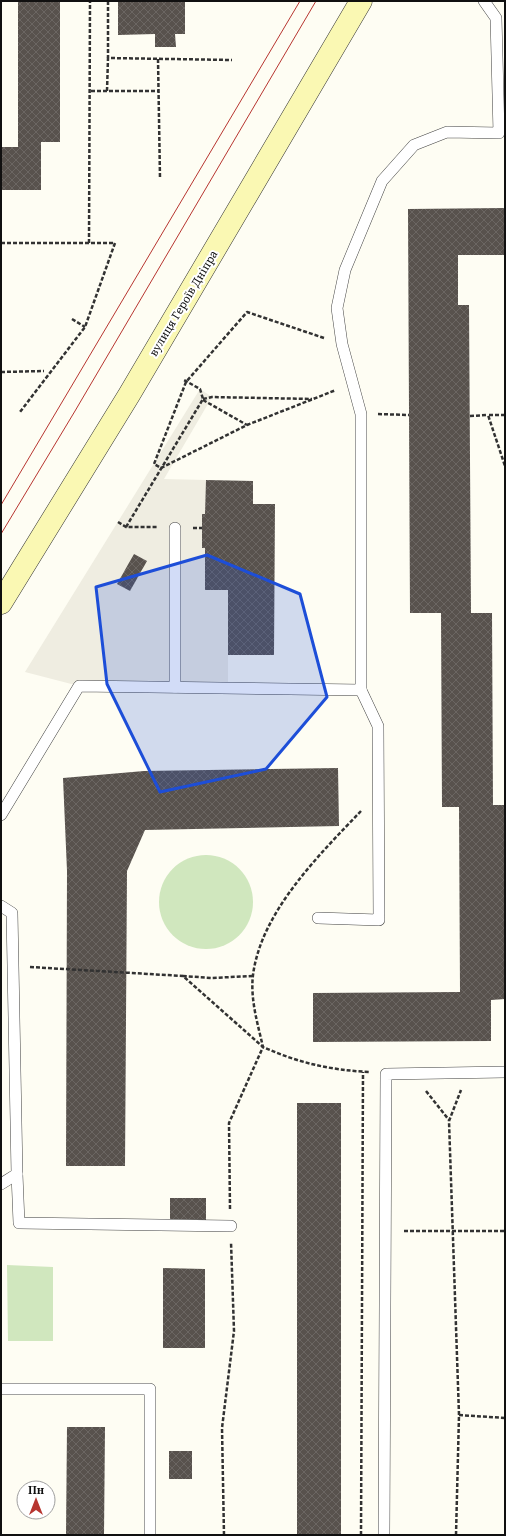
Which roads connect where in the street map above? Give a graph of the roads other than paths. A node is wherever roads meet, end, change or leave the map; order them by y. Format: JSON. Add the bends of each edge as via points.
{"nodes":[{"id":1,"x":361,"y":1,"type":"edge"},
{"id":2,"x":484,"y":1,"type":"edge"},
{"id":3,"x":502,"y":133,"type":"edge"},
{"id":4,"x":175,"y":528,"type":"dead end"},
{"id":5,"x":1,"y":603,"type":"edge"},
{"id":6,"x":174,"y":687,"type":"junction"},
{"id":7,"x":361,"y":690,"type":"junction"},
{"id":8,"x":1,"y":815,"type":"edge"},
{"id":9,"x":1,"y":906,"type":"edge"},
{"id":10,"x":318,"y":918,"type":"dead end"},
{"id":11,"x":505,"y":1072,"type":"edge"},
{"id":12,"x":17,"y":1174,"type":"junction"},
{"id":13,"x":1,"y":1184,"type":"edge"},
{"id":14,"x":231,"y":1226,"type":"dead end"},
{"id":15,"x":1,"y":1389,"type":"edge"},
{"id":16,"x":150,"y":1535,"type":"edge"},
{"id":17,"x":384,"y":1535,"type":"edge"}],
"edges":[{"from":1,"to":5,"type":"main road","name":"вулиця Героїв Дніпра","via":[[129,395]]},
{"from":2,"to":3,"type":"lane","via":[[496,18]]},
{"from":3,"to":7,"type":"lane","via":[[447,132],[414,145],[382,182],[345,270],[337,308],[342,344],[361,414]]},
{"from":4,"to":6,"type":"lane"},
{"from":6,"to":7,"type":"lane"},
{"from":6,"to":8,"type":"lane","via":[[80,686]]},
{"from":7,"to":10,"type":"lane","via":[[378,726],[379,920]]},
{"from":9,"to":12,"type":"lane","via":[[12,913]]},
{"from":11,"to":17,"type":"lane","via":[[386,1074]]},
{"from":12,"to":13,"type":"lane"},
{"from":12,"to":14,"type":"lane","via":[[20,1223]]},
{"from":15,"to":16,"type":"lane","via":[[150,1389]]}]}
